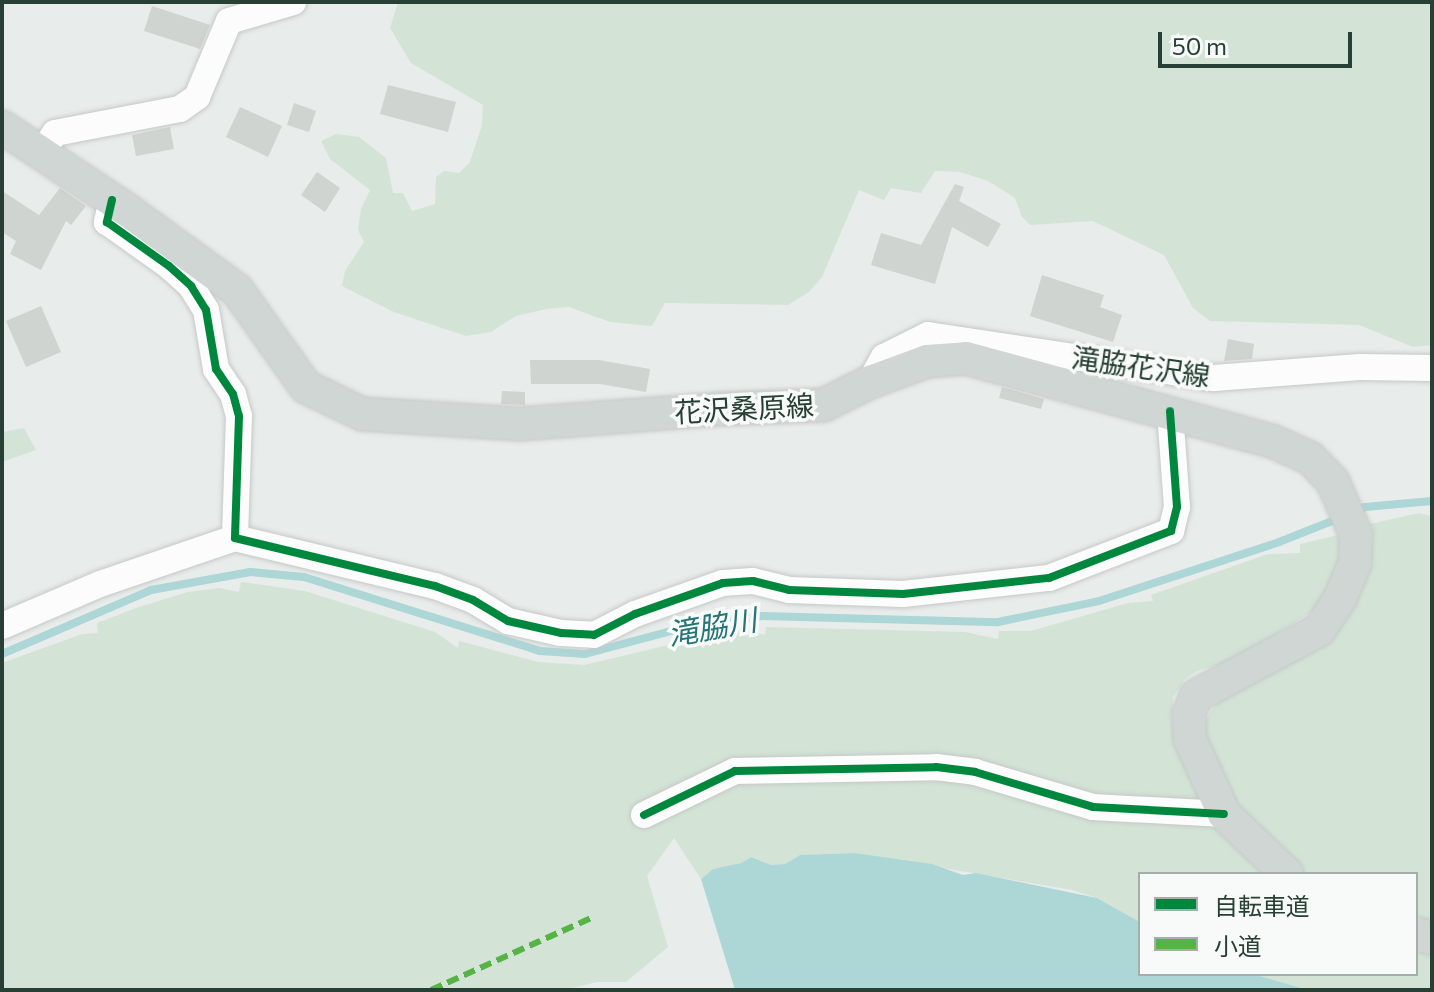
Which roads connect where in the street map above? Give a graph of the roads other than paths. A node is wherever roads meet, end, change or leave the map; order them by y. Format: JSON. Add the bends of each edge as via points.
{"nodes":[{"id":1,"x":293,"y":2,"type":"edge"},
{"id":2,"x":2,"y":127,"type":"edge"},
{"id":3,"x":42,"y":152,"type":"junction"},
{"id":4,"x":112,"y":200,"type":"junction"},
{"id":5,"x":1432,"y":368,"type":"edge"},
{"id":6,"x":870,"y":382,"type":"junction"},
{"id":7,"x":1170,"y":411,"type":"junction"},
{"id":8,"x":235,"y":538,"type":"junction"},
{"id":9,"x":2,"y":626,"type":"edge"},
{"id":10,"x":1224,"y":814,"type":"junction"},
{"id":11,"x":644,"y":815,"type":"dead end"},
{"id":12,"x":1285,"y":872,"type":"edge"}],
"edges":[{"from":1,"to":3,"type":"street","via":[[229,21],[197,97],[180,109],[55,133]]},
{"from":2,"to":3,"type":"main road","name":"花沢桑原線"},
{"from":3,"to":4,"type":"main road","name":"花沢桑原線"},
{"from":4,"to":6,"type":"main road","name":"花沢桑原線","via":[[237,290],[306,387],[362,414],[520,424],[824,405]]},
{"from":4,"to":8,"type":"street","via":[[107,222],[169,266],[206,310],[216,369],[233,394],[239,416]]},
{"from":5,"to":6,"type":"street","name":"滝脇花沢線","via":[[1360,367],[1214,378],[928,335],[884,357]]},
{"from":6,"to":7,"type":"main road","name":"花沢桑原線","via":[[927,361],[966,358]]},
{"from":7,"to":8,"type":"street","via":[[1177,507],[1171,531],[1049,578],[903,594],[723,583],[635,614],[594,635],[572,634],[508,621],[473,600],[376,569]]},
{"from":7,"to":10,"type":"main road","name":"花沢桑原線","via":[[1272,441],[1310,458],[1333,482],[1356,535],[1355,563],[1319,630],[1196,696],[1189,714],[1190,739]]},
{"from":8,"to":9,"type":"street","via":[[100,584]]},
{"from":10,"to":11,"type":"street","via":[[1093,807],[975,772],[936,767],[735,771]]},
{"from":10,"to":12,"type":"main road","name":"花沢桑原線"}]}
